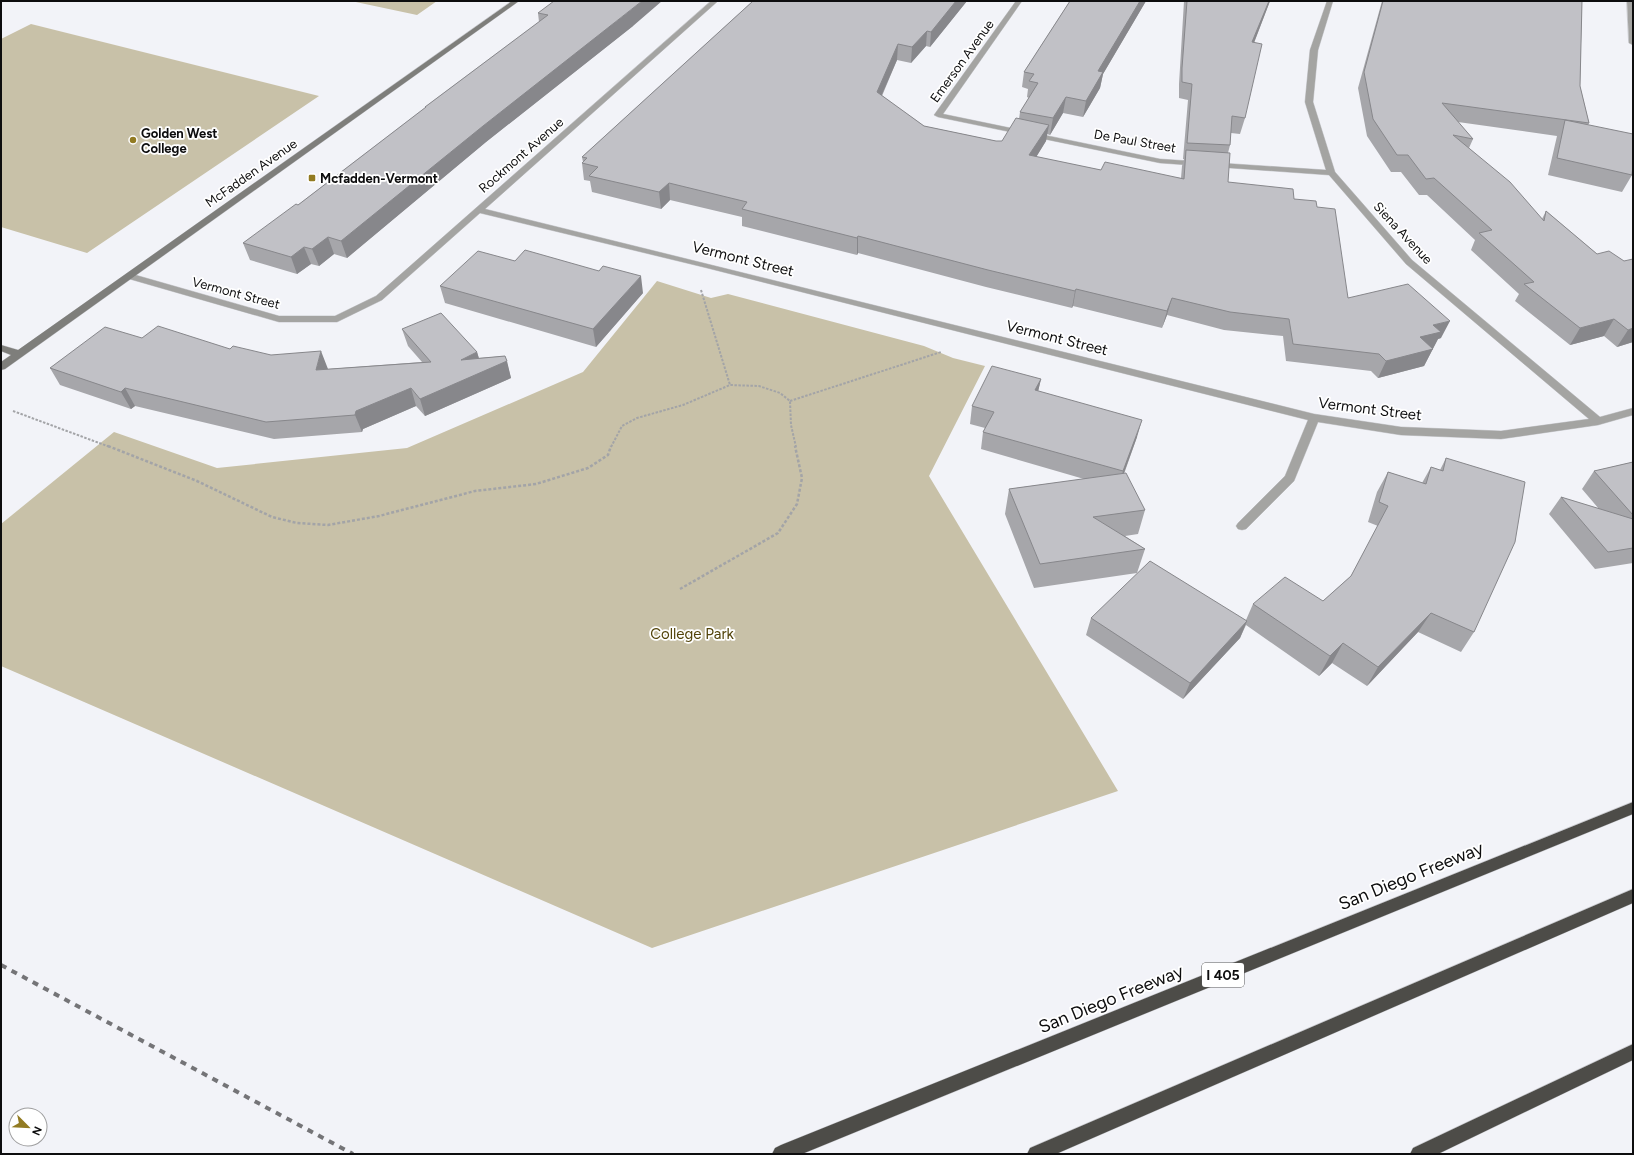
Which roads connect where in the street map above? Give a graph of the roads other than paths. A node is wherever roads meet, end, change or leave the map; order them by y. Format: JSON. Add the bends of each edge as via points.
{"nodes":[{"id":1,"x":516,"y":1,"type":"edge"},
{"id":2,"x":715,"y":1,"type":"edge"},
{"id":3,"x":1019,"y":1,"type":"edge"},
{"id":4,"x":1330,"y":1,"type":"edge"},
{"id":5,"x":1630,"y":1,"type":"edge"},
{"id":6,"x":1633,"y":43,"type":"edge"},
{"id":7,"x":938,"y":114,"type":"joint"},
{"id":8,"x":1331,"y":173,"type":"junction"},
{"id":9,"x":479,"y":210,"type":"junction"},
{"id":10,"x":129,"y":276,"type":"junction"},
{"id":11,"x":337,"y":319,"type":"joint"},
{"id":12,"x":1,"y":348,"type":"edge"},
{"id":13,"x":18,"y":354,"type":"junction"},
{"id":14,"x":1,"y":366,"type":"edge"},
{"id":15,"x":1633,"y":411,"type":"edge"},
{"id":16,"x":1314,"y":418,"type":"junction"},
{"id":17,"x":1598,"y":421,"type":"junction"},
{"id":18,"x":1242,"y":526,"type":"dead end"},
{"id":19,"x":1633,"y":808,"type":"edge"},
{"id":20,"x":1633,"y":896,"type":"edge"},
{"id":21,"x":1633,"y":1052,"type":"edge"},
{"id":22,"x":781,"y":1154,"type":"edge"},
{"id":23,"x":1036,"y":1154,"type":"edge"},
{"id":24,"x":1419,"y":1154,"type":"edge"}],
"edges":[{"from":1,"to":10,"type":"street","name":"McFadden Avenue"},
{"from":2,"to":9,"type":"street","name":"Rockmont Avenue"},
{"from":3,"to":7,"type":"street","name":"Emerson Avenue"},
{"from":4,"to":8,"type":"street","name":"Siena Avenue","via":[[1314,50],[1309,102]]},
{"from":5,"to":6,"type":"street"},
{"from":7,"to":8,"type":"street","name":"De Paul Street","via":[[1160,161]]},
{"from":8,"to":17,"type":"street","name":"Siena Avenue","via":[[1409,262]]},
{"from":9,"to":11,"type":"street","name":"Rockmont Avenue","via":[[379,298]]},
{"from":9,"to":16,"type":"street","name":"Vermont Street"},
{"from":10,"to":11,"type":"street","name":"Vermont Street","via":[[278,319]]},
{"from":10,"to":13,"type":"street","name":"McFadden Avenue"},
{"from":12,"to":13,"type":"street"},
{"from":13,"to":14,"type":"street","name":"McFadden Avenue"},
{"from":15,"to":17,"type":"street","name":"Vermont Street"},
{"from":16,"to":17,"type":"street","name":"Vermont Street","via":[[1401,431],[1501,435]]},
{"from":16,"to":18,"type":"street","via":[[1290,478]]},
{"from":19,"to":22,"type":"highway","name":"San Diego Freeway","number":"I 405"},
{"from":20,"to":23,"type":"highway"},
{"from":21,"to":24,"type":"highway"}]}
